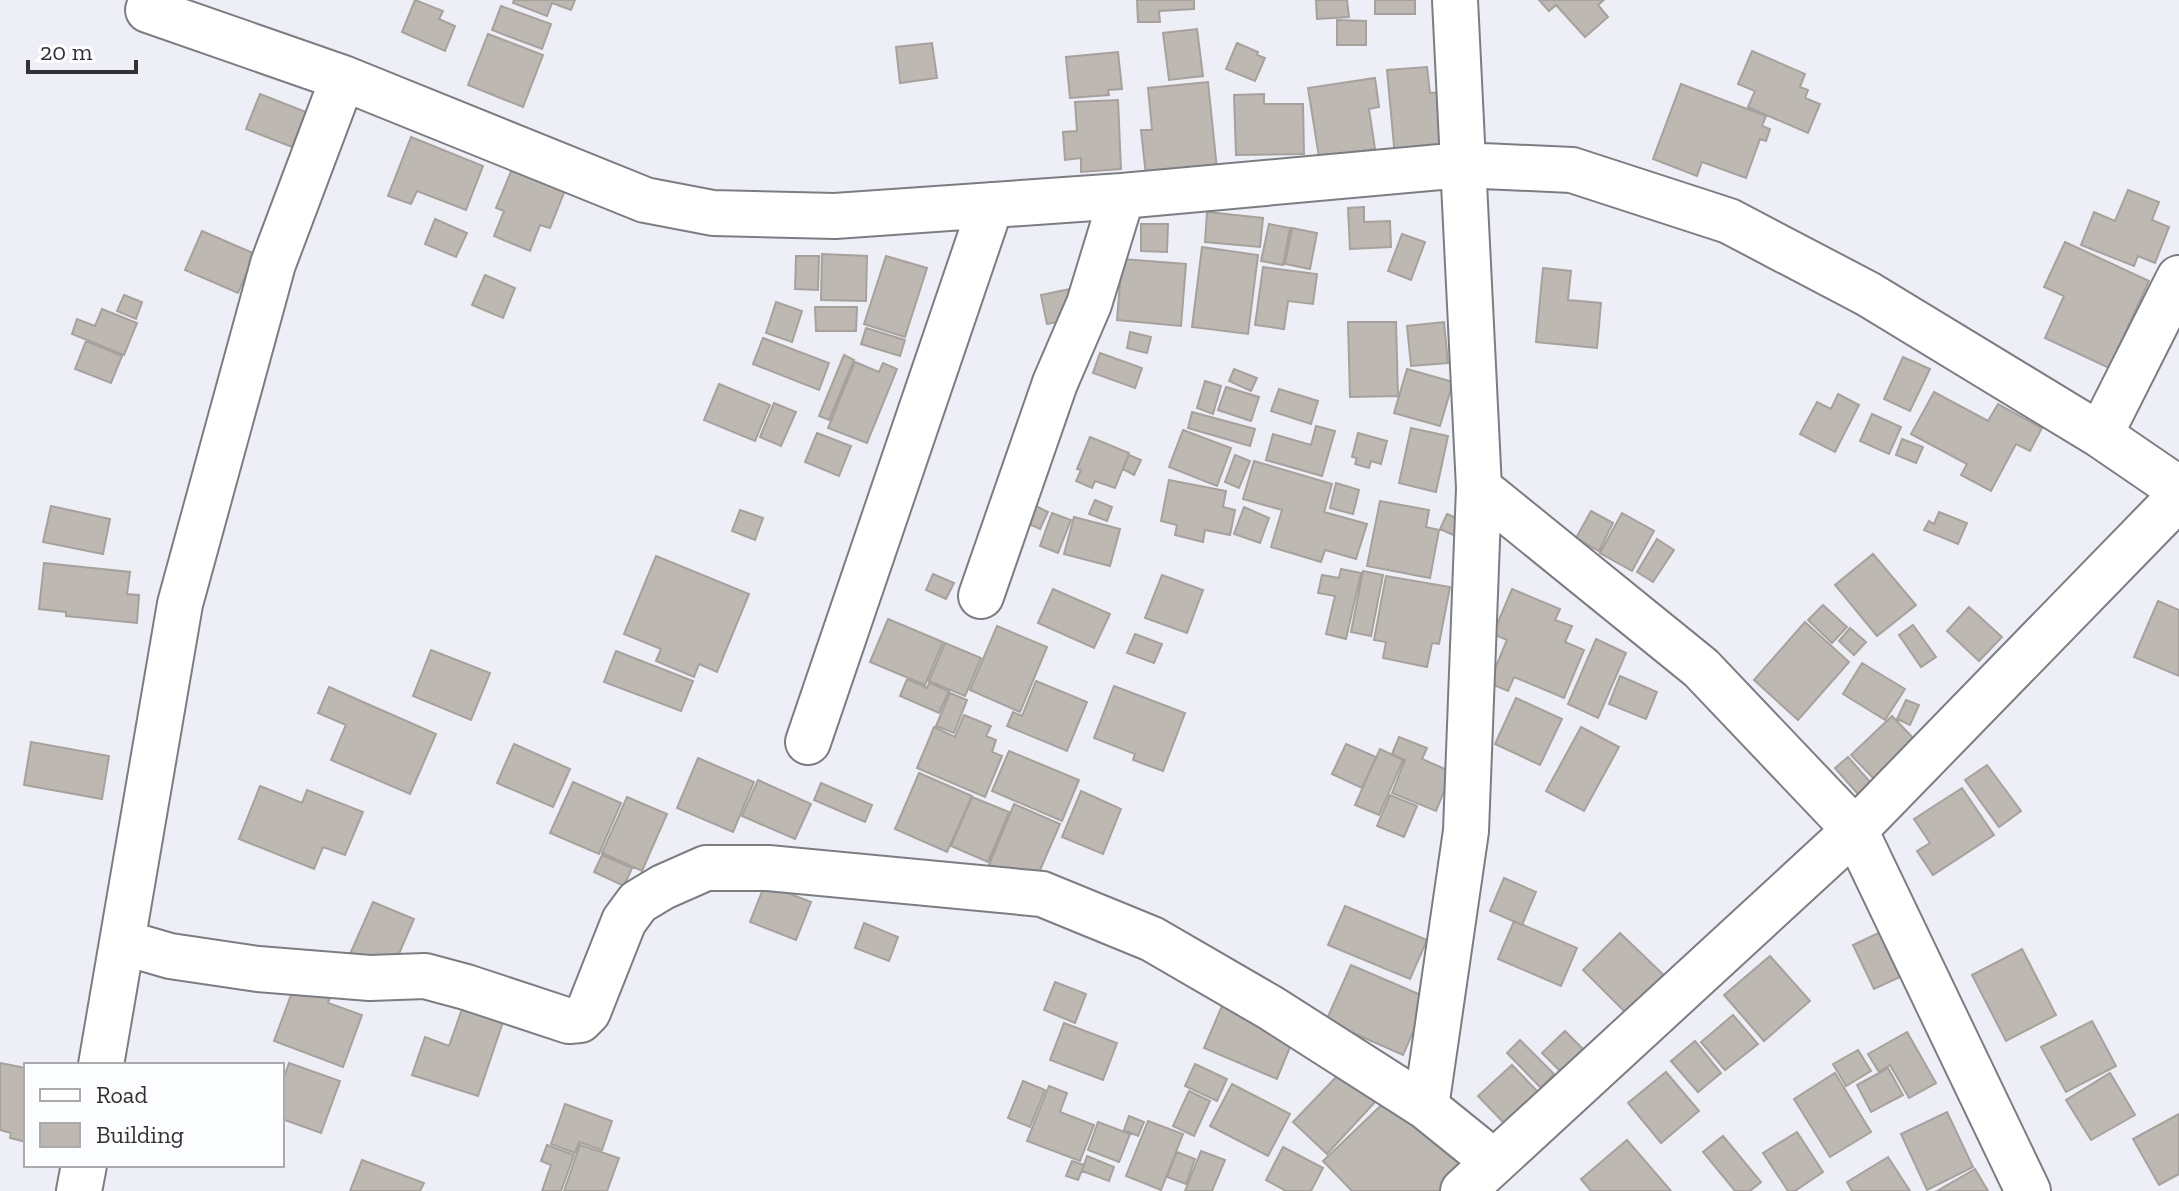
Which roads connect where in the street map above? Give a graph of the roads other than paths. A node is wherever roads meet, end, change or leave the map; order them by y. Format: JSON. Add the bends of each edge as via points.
{"nodes":[{"id":1,"x":1455,"y":0,"type":"edge"},
{"id":2,"x":148,"y":10,"type":"dead end"},
{"id":3,"x":343,"y":78,"type":"junction"},
{"id":4,"x":1462,"y":165,"type":"junction"},
{"id":5,"x":1122,"y":196,"type":"junction"},
{"id":6,"x":991,"y":205,"type":"junction"},
{"id":7,"x":2179,"y":278,"type":"edge"},
{"id":8,"x":2100,"y":435,"type":"junction"},
{"id":9,"x":1479,"y":488,"type":"junction"},
{"id":10,"x":2179,"y":489,"type":"edge"},
{"id":11,"x":2179,"y":497,"type":"edge"},
{"id":12,"x":981,"y":596,"type":"dead end"},
{"id":13,"x":808,"y":742,"type":"dead end"},
{"id":14,"x":1855,"y":830,"type":"junction"},
{"id":15,"x":122,"y":942,"type":"junction"},
{"id":16,"x":101,"y":1063,"type":"edge"},
{"id":17,"x":1426,"y":1107,"type":"junction"},
{"id":18,"x":84,"y":1167,"type":"edge"},
{"id":19,"x":1478,"y":1177,"type":"edge"},
{"id":20,"x":79,"y":1191,"type":"edge"},
{"id":21,"x":2028,"y":1191,"type":"edge"}],
"edges":[{"from":1,"to":4,"type":"street"},
{"from":2,"to":3,"type":"street"},
{"from":3,"to":6,"type":"street","via":[[645,200],[713,213],[835,216]]},
{"from":3,"to":15,"type":"street","via":[[273,264],[180,604]]},
{"from":4,"to":5,"type":"street"},
{"from":4,"to":8,"type":"street","via":[[1572,170],[1729,221],[1868,294]]},
{"from":4,"to":9,"type":"street"},
{"from":5,"to":6,"type":"street"},
{"from":5,"to":12,"type":"street","via":[[1089,304],[1055,383]]},
{"from":6,"to":13,"type":"street"},
{"from":7,"to":8,"type":"street"},
{"from":8,"to":10,"type":"street"},
{"from":9,"to":14,"type":"street","via":[[1701,668]]},
{"from":9,"to":17,"type":"street","via":[[1466,831]]},
{"from":11,"to":14,"type":"street"},
{"from":14,"to":19,"type":"street"},
{"from":14,"to":21,"type":"street"},
{"from":15,"to":16,"type":"street"},
{"from":15,"to":17,"type":"street","via":[[227,965],[370,978],[425,976],[569,1021],[588,1012],[624,921],[638,902],[706,868],[768,868],[1042,894],[1152,939]]},
{"from":17,"to":19,"type":"street"},
{"from":18,"to":20,"type":"street"}]}
